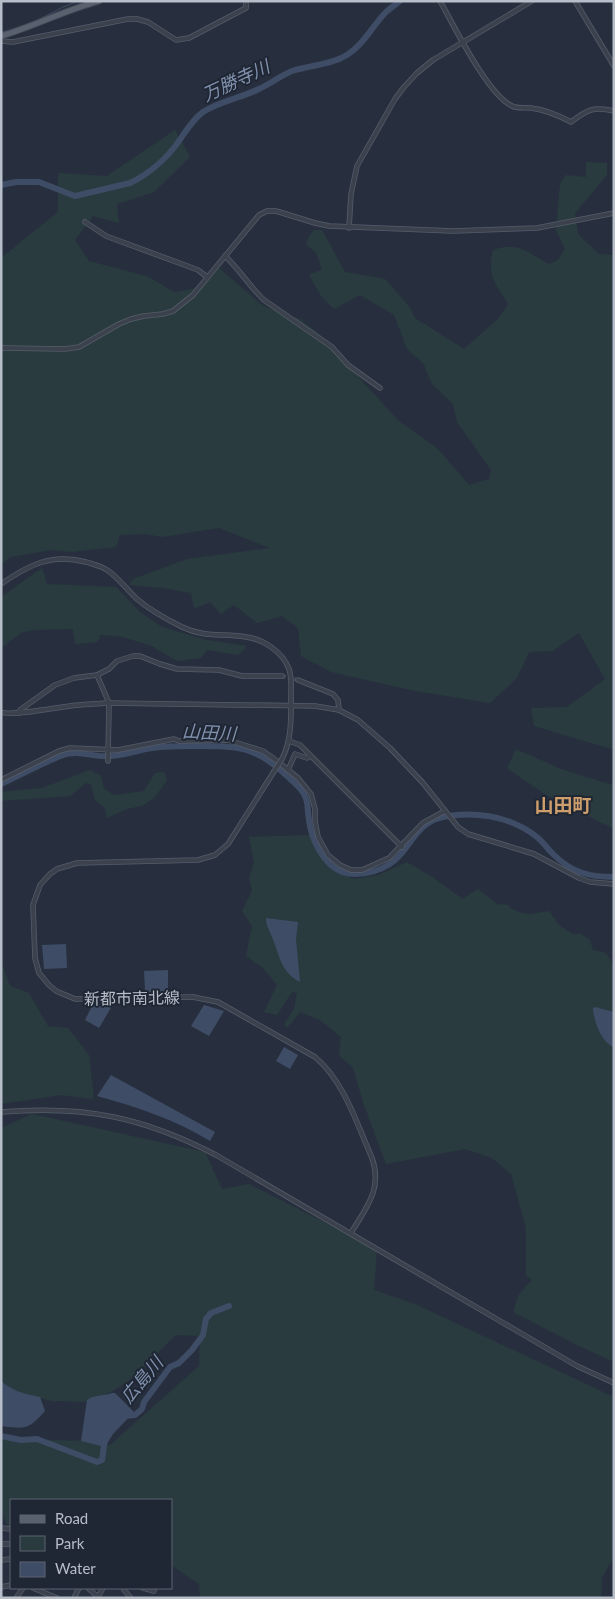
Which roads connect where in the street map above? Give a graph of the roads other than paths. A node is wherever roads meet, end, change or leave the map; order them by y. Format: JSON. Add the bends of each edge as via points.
{"nodes":[{"id":1,"x":99,"y":1,"type":"edge"},
{"id":2,"x":246,"y":1,"type":"edge"},
{"id":3,"x":440,"y":1,"type":"edge"},
{"id":4,"x":532,"y":1,"type":"edge"},
{"id":5,"x":575,"y":1,"type":"edge"},
{"id":6,"x":1,"y":36,"type":"edge"},
{"id":7,"x":1,"y":41,"type":"edge"},
{"id":8,"x":464,"y":42,"type":"junction"},
{"id":9,"x":614,"y":66,"type":"edge"},
{"id":10,"x":614,"y":111,"type":"edge"},
{"id":11,"x":614,"y":213,"type":"edge"},
{"id":12,"x":85,"y":222,"type":"dead end"},
{"id":13,"x":350,"y":228,"type":"junction"},
{"id":14,"x":225,"y":256,"type":"junction"},
{"id":15,"x":207,"y":277,"type":"junction"},
{"id":16,"x":1,"y":348,"type":"edge"},
{"id":17,"x":380,"y":388,"type":"dead end"},
{"id":18,"x":1,"y":584,"type":"edge"},
{"id":19,"x":96,"y":675,"type":"junction"},
{"id":20,"x":282,"y":676,"type":"tunnel mouth"},
{"id":21,"x":298,"y":680,"type":"tunnel mouth"},
{"id":22,"x":109,"y":703,"type":"junction"},
{"id":23,"x":291,"y":706,"type":"junction"},
{"id":24,"x":339,"y":710,"type":"junction"},
{"id":25,"x":1,"y":712,"type":"edge"},
{"id":26,"x":19,"y":713,"type":"junction"},
{"id":27,"x":289,"y":741,"type":"junction"},
{"id":28,"x":108,"y":750,"type":"junction"},
{"id":29,"x":310,"y":756,"type":"junction"},
{"id":30,"x":108,"y":761,"type":"dead end"},
{"id":31,"x":288,"y":770,"type":"junction"},
{"id":32,"x":1,"y":780,"type":"edge"},
{"id":33,"x":447,"y":813,"type":"junction"},
{"id":34,"x":402,"y":847,"type":"junction"},
{"id":35,"x":614,"y":884,"type":"edge"},
{"id":36,"x":1,"y":1112,"type":"edge"},
{"id":37,"x":351,"y":1233,"type":"junction"},
{"id":38,"x":614,"y":1383,"type":"edge"},
{"id":39,"x":35,"y":1589,"type":"edge"},
{"id":40,"x":89,"y":1589,"type":"edge"},
{"id":41,"x":148,"y":1589,"type":"edge"},
{"id":42,"x":154,"y":1590,"type":"dead end"},
{"id":43,"x":99,"y":1597,"type":"edge"},
{"id":44,"x":57,"y":1598,"type":"edge"}],
"edges":[{"from":1,"to":6,"type":"main road"},
{"from":2,"to":7,"type":"street","via":[[246,8],[180,40],[137,19],[13,42]]},
{"from":3,"to":8,"type":"street"},
{"from":4,"to":8,"type":"street"},
{"from":5,"to":9,"type":"street"},
{"from":8,"to":10,"type":"street","via":[[498,95],[513,107],[549,112],[571,122],[592,109]]},
{"from":8,"to":13,"type":"street","via":[[433,60],[395,100],[358,166],[351,194]]},
{"from":11,"to":13,"type":"street","via":[[537,228],[453,231]]},
{"from":12,"to":15,"type":"street","via":[[106,236],[198,270]]},
{"from":13,"to":14,"type":"street","via":[[314,224],[268,211],[259,215]]},
{"from":14,"to":15,"type":"street"},
{"from":14,"to":17,"type":"street","via":[[264,300],[332,347],[348,366]]},
{"from":15,"to":16,"type":"street","via":[[173,310],[131,319],[79,347]]},
{"from":18,"to":23,"type":"street","name":"新都市南北線","via":[[24,569],[55,559],[73,559],[107,570],[151,610],[189,630],[245,636],[272,647],[289,670]]},
{"from":19,"to":20,"type":"street","via":[[117,661],[140,656],[177,668],[219,670],[242,676]]},
{"from":19,"to":22,"type":"street"},
{"from":19,"to":26,"type":"street","via":[[55,685]]},
{"from":21,"to":24,"type":"street","via":[[333,694],[338,700]]},
{"from":22,"to":23,"type":"street"},
{"from":22,"to":26,"type":"street"},
{"from":22,"to":28,"type":"street"},
{"from":23,"to":24,"type":"street"},
{"from":23,"to":27,"type":"street","name":"新都市南北線"},
{"from":24,"to":33,"type":"street","via":[[358,720],[390,748]]},
{"from":25,"to":26,"type":"street"},
{"from":27,"to":29,"type":"street","via":[[300,745]]},
{"from":27,"to":37,"type":"street","name":"新都市南北線","bridge":true,"via":[[282,759],[228,844],[214,855],[198,860],[77,863],[50,874],[37,891],[33,905],[34,958],[39,973],[65,996],[84,999],[205,998],[230,1008],[324,1064],[338,1084],[375,1170],[372,1196]]},
{"from":28,"to":30,"type":"street"},
{"from":28,"to":31,"type":"street","via":[[174,739],[228,740],[263,751]]},
{"from":28,"to":32,"type":"street","via":[[70,748]]},
{"from":29,"to":31,"type":"street","via":[[295,754]]},
{"from":29,"to":34,"type":"street"},
{"from":31,"to":34,"type":"street","via":[[310,794],[318,837],[328,855],[340,865],[362,870],[389,858]]},
{"from":33,"to":34,"type":"street","via":[[423,822]]},
{"from":33,"to":35,"type":"street","via":[[468,834],[534,854],[590,882]]},
{"from":36,"to":37,"type":"street","via":[[76,1111],[156,1127],[216,1154]]},
{"from":37,"to":38,"type":"street","via":[[577,1366]]},
{"from":39,"to":44,"type":"street"},
{"from":40,"to":43,"type":"street"},
{"from":41,"to":42,"type":"street"}]}
